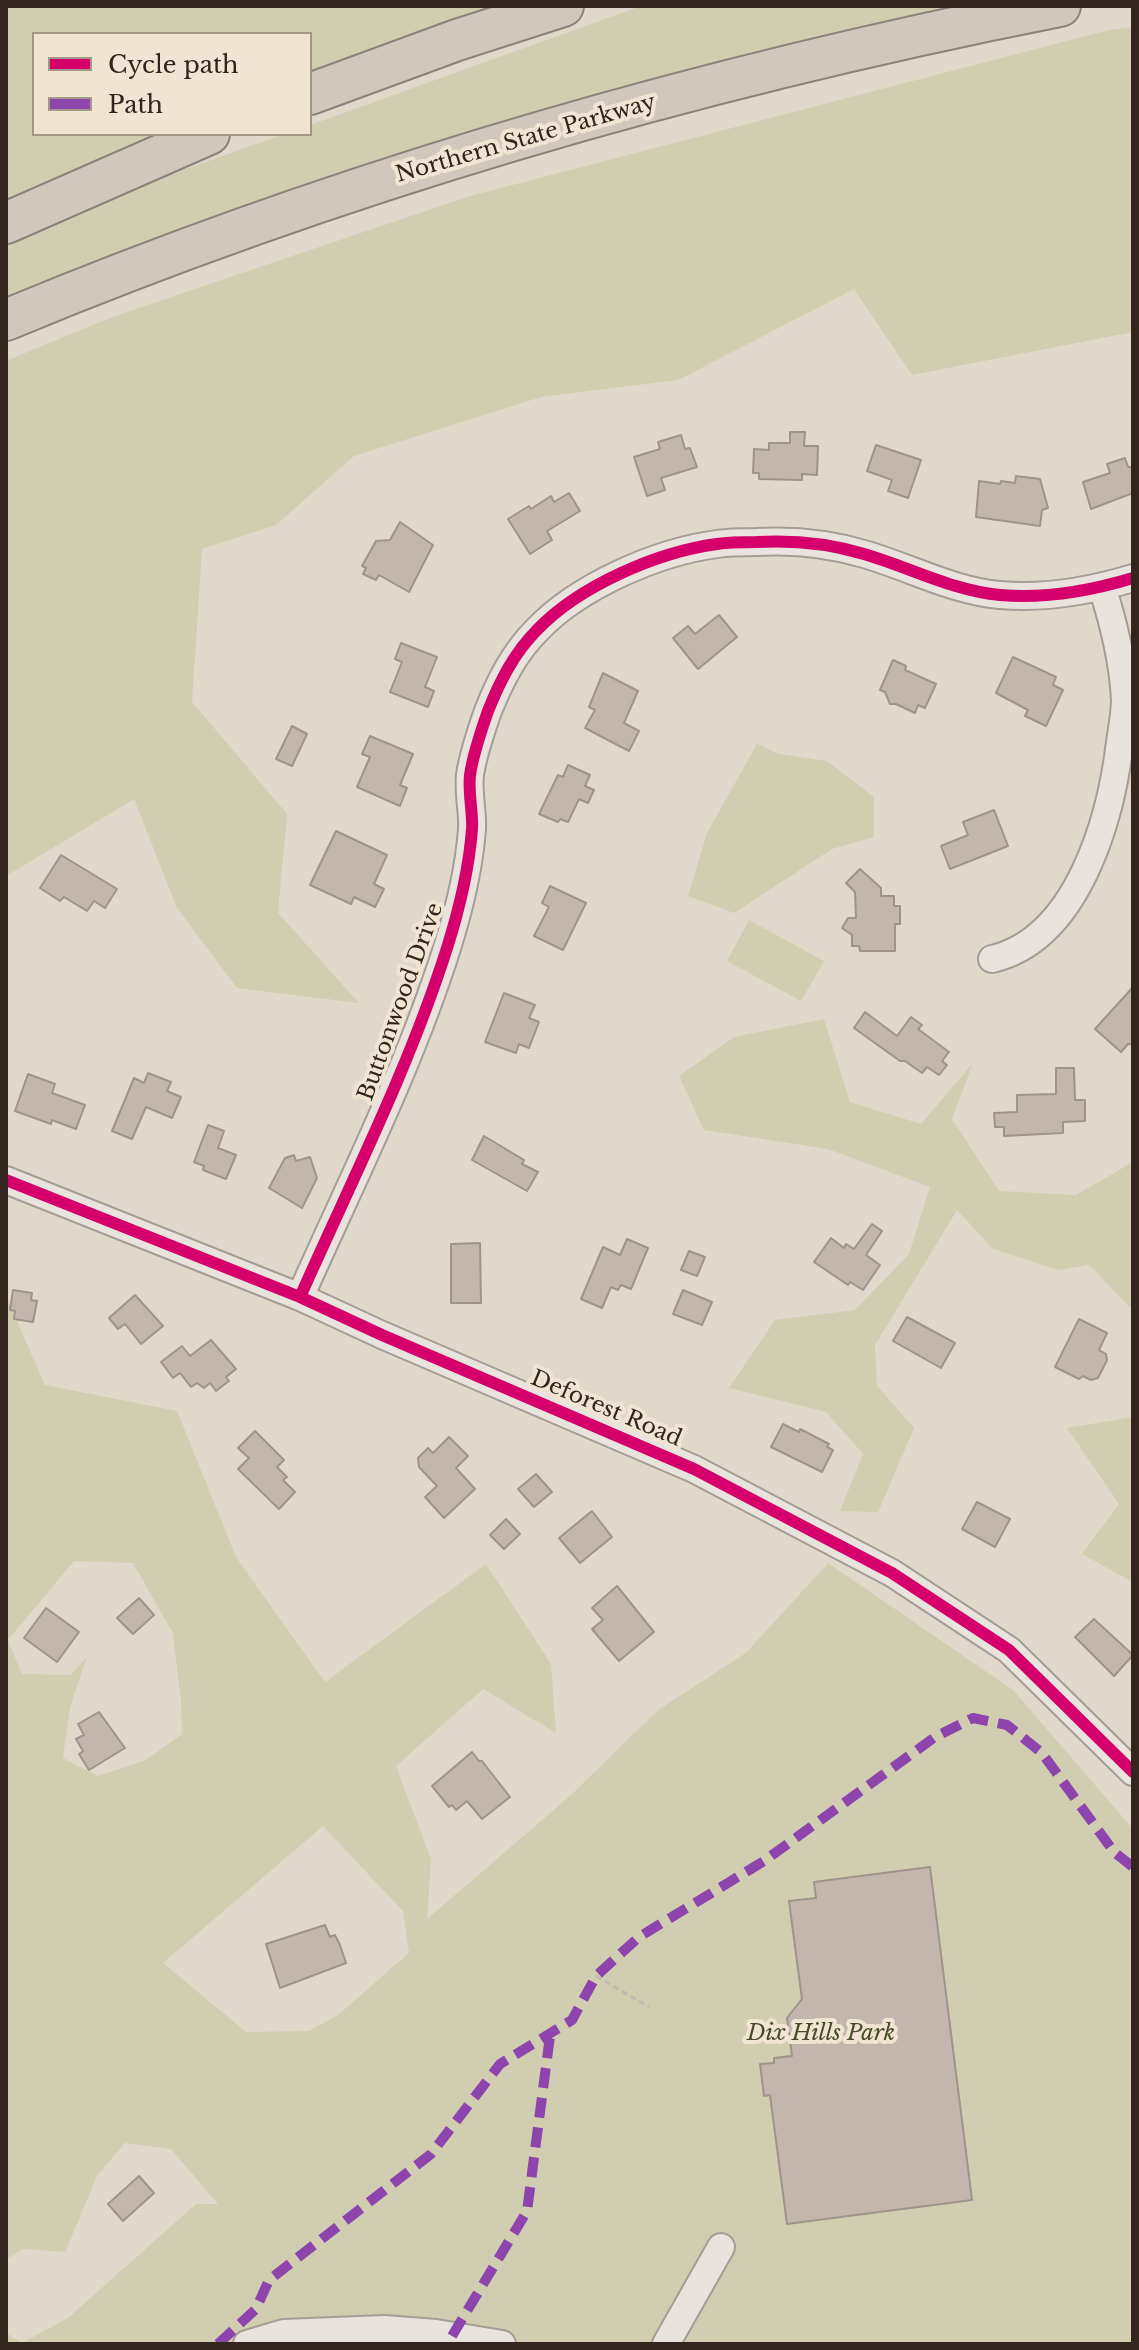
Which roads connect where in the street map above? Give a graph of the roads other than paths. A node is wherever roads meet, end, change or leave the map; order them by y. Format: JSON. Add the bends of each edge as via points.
{"nodes":[{"id":1,"x":563,"y":6,"type":"edge"},
{"id":2,"x":1060,"y":6,"type":"edge"},
{"id":3,"x":312,"y":93,"type":"edge"},
{"id":4,"x":204,"y":136,"type":"edge"},
{"id":5,"x":6,"y":223,"type":"edge"},
{"id":6,"x":6,"y":320,"type":"edge"},
{"id":7,"x":1133,"y":578,"type":"edge"},
{"id":8,"x":1102,"y":587,"type":"junction"},
{"id":9,"x":992,"y":959,"type":"dead end"},
{"id":10,"x":6,"y":1180,"type":"edge"},
{"id":11,"x":300,"y":1297,"type":"junction"},
{"id":12,"x":1133,"y":1772,"type":"edge"},
{"id":13,"x":721,"y":2247,"type":"dead end"},
{"id":14,"x":247,"y":2344,"type":"edge"},
{"id":15,"x":502,"y":2344,"type":"edge"},
{"id":16,"x":666,"y":2344,"type":"edge"}],
"edges":[{"from":1,"to":3,"type":"highway"},
{"from":2,"to":6,"type":"highway","name":"Northern State Parkway","via":[[718,84],[506,142],[236,230]]},
{"from":4,"to":5,"type":"highway"},
{"from":7,"to":8,"type":"street","name":"Buttonwood Drive"},
{"from":8,"to":9,"type":"street","via":[[1119,642],[1125,702],[1109,811],[1093,857],[1044,932],[1010,955]]},
{"from":8,"to":11,"type":"street","name":"Buttonwood Drive","via":[[1046,596],[998,595],[863,553],[816,544],[717,544],[616,575],[537,629],[513,660],[481,730],[470,776],[472,829],[465,873],[441,966]]},
{"from":10,"to":11,"type":"street","name":"Deforest Road"},
{"from":11,"to":12,"type":"street","name":"Deforest Road","via":[[694,1469],[905,1580],[1009,1650]]},
{"from":13,"to":16,"type":"street"},
{"from":14,"to":15,"type":"street","via":[[284,2333],[384,2329]]}]}
